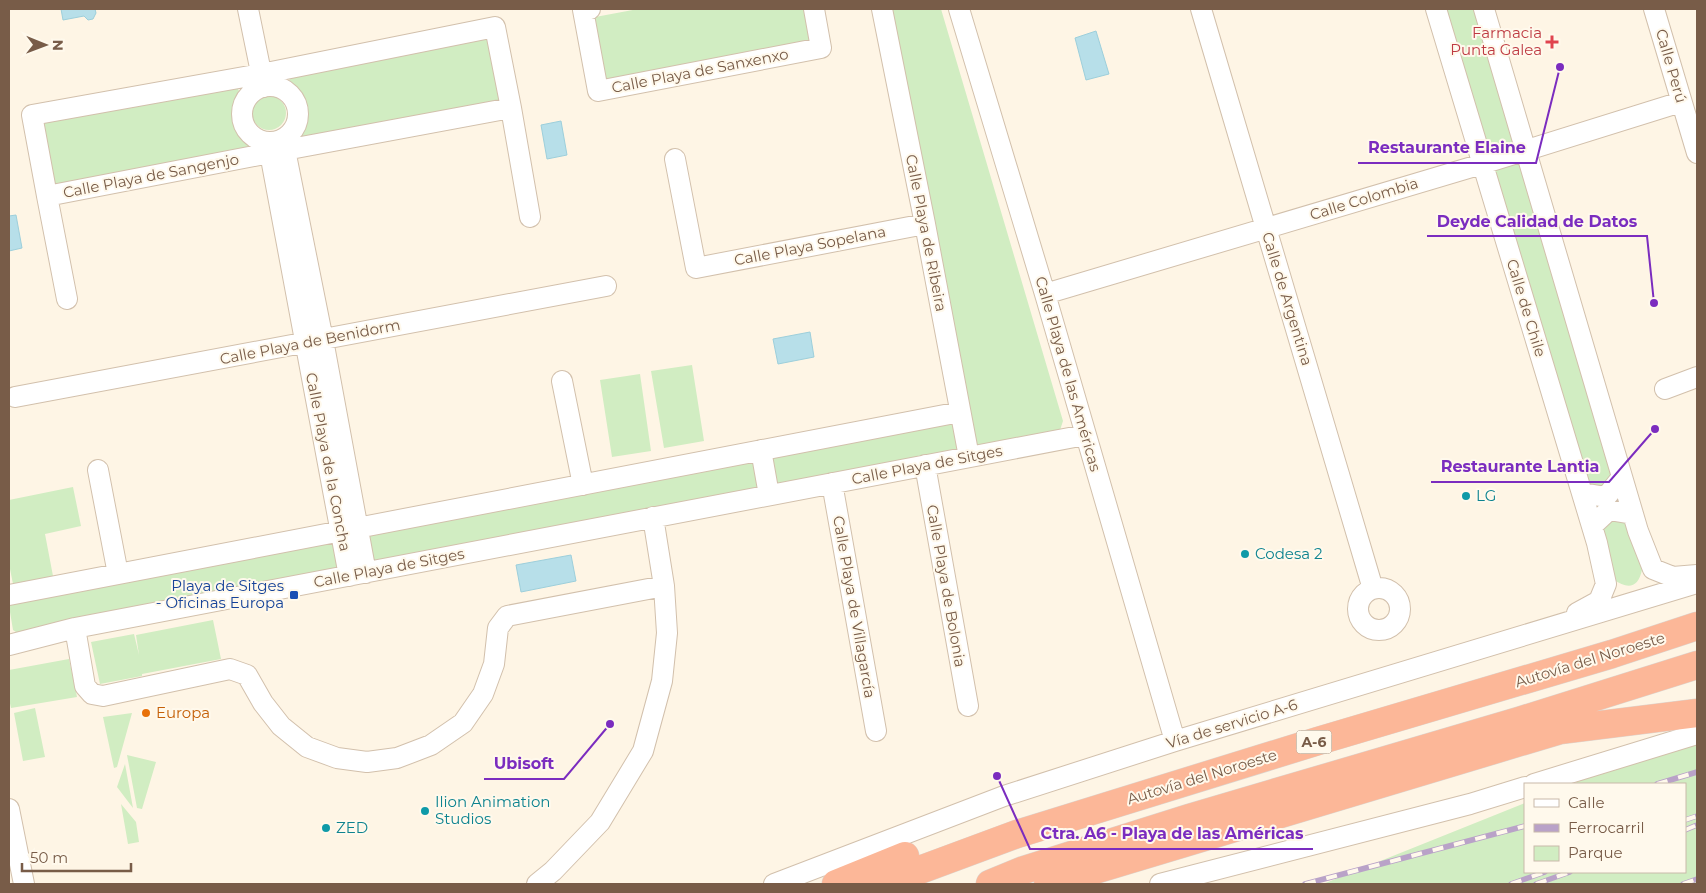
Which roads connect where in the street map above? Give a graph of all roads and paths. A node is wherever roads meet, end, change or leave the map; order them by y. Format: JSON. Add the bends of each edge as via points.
{"nodes":[{"id":1,"x":248,"y":9,"type":"edge"},
{"id":2,"x":590,"y":9,"type":"edge"},
{"id":3,"x":814,"y":9,"type":"edge"},
{"id":4,"x":882,"y":9,"type":"edge"},
{"id":5,"x":959,"y":9,"type":"edge"},
{"id":6,"x":1201,"y":9,"type":"edge"},
{"id":7,"x":1436,"y":9,"type":"edge"},
{"id":8,"x":1484,"y":9,"type":"edge"},
{"id":9,"x":1654,"y":9,"type":"edge"},
{"id":10,"x":262,"y":81,"type":"junction"},
{"id":11,"x":1681,"y":102,"type":"junction"},
{"id":12,"x":511,"y":108,"type":"junction"},
{"id":13,"x":276,"y":146,"type":"junction"},
{"id":14,"x":1525,"y":151,"type":"junction"},
{"id":15,"x":1697,"y":153,"type":"edge"},
{"id":16,"x":675,"y":159,"type":"dead end"},
{"id":17,"x":1482,"y":164,"type":"junction"},
{"id":18,"x":47,"y":196,"type":"junction"},
{"id":19,"x":530,"y":217,"type":"dead end"},
{"id":20,"x":925,"y":224,"type":"junction"},
{"id":21,"x":1266,"y":228,"type":"junction"},
{"id":22,"x":606,"y":286,"type":"dead end"},
{"id":23,"x":1045,"y":294,"type":"junction"},
{"id":24,"x":67,"y":299,"type":"dead end"},
{"id":25,"x":314,"y":341,"type":"junction"},
{"id":26,"x":1697,"y":377,"type":"edge"},
{"id":27,"x":562,"y":381,"type":"dead end"},
{"id":28,"x":1665,"y":388,"type":"dead end"},
{"id":29,"x":15,"y":397,"type":"dead end"},
{"id":30,"x":960,"y":412,"type":"junction"},
{"id":31,"x":1085,"y":435,"type":"junction"},
{"id":32,"x":761,"y":450,"type":"junction"},
{"id":33,"x":969,"y":457,"type":"junction"},
{"id":34,"x":925,"y":465,"type":"junction"},
{"id":35,"x":98,"y":470,"type":"dead end"},
{"id":36,"x":1622,"y":477,"type":"junction"},
{"id":37,"x":832,"y":483,"type":"junction"},
{"id":38,"x":583,"y":484,"type":"junction"},
{"id":39,"x":1582,"y":493,"type":"junction"},
{"id":40,"x":769,"y":495,"type":"junction"},
{"id":41,"x":1633,"y":514,"type":"junction"},
{"id":42,"x":653,"y":517,"type":"junction"},
{"id":43,"x":1592,"y":526,"type":"junction"},
{"id":44,"x":349,"y":530,"type":"junction"},
{"id":45,"x":118,"y":574,"type":"junction"},
{"id":46,"x":358,"y":574,"type":"junction"},
{"id":47,"x":1697,"y":575,"type":"edge"},
{"id":48,"x":1697,"y":582,"type":"edge"},
{"id":49,"x":664,"y":586,"type":"junction"},
{"id":50,"x":1373,"y":589,"type":"dead end"},
{"id":51,"x":9,"y":596,"type":"edge"},
{"id":52,"x":1697,"y":626,"type":"edge"},
{"id":53,"x":75,"y":628,"type":"junction"},
{"id":54,"x":1551,"y":628,"type":"junction"},
{"id":55,"x":9,"y":644,"type":"edge"},
{"id":56,"x":1697,"y":665,"type":"edge"},
{"id":57,"x":968,"y":706,"type":"dead end"},
{"id":58,"x":1697,"y":713,"type":"edge"},
{"id":59,"x":876,"y":731,"type":"dead end"},
{"id":60,"x":1697,"y":734,"type":"edge"},
{"id":61,"x":1175,"y":741,"type":"junction"},
{"id":62,"x":1537,"y":783,"type":"edge"},
{"id":63,"x":1524,"y":787,"type":"edge"},
{"id":64,"x":9,"y":809,"type":"edge"},
{"id":65,"x":1017,"y":834,"type":"junction"},
{"id":66,"x":18,"y":881,"type":"edge"},
{"id":67,"x":537,"y":884,"type":"edge"},
{"id":68,"x":774,"y":884,"type":"edge"},
{"id":69,"x":836,"y":884,"type":"edge"},
{"id":70,"x":882,"y":884,"type":"edge"},
{"id":71,"x":990,"y":884,"type":"edge"},
{"id":72,"x":1048,"y":884,"type":"edge"},
{"id":73,"x":1160,"y":884,"type":"edge"}],
"edges":[{"from":1,"to":10,"type":"street"},
{"from":2,"to":3,"type":"street","name":"Calle Playa de Sanxenxo","via":[[583,10],[598,91],[821,48]]},
{"from":4,"to":20,"type":"street","name":"Calle Playa de Ribeira"},
{"from":5,"to":23,"type":"street","name":"Calle Playa de las Américas"},
{"from":6,"to":21,"type":"street","name":"Calle de Argentina"},
{"from":7,"to":17,"type":"street","name":"Calle de Chile"},
{"from":8,"to":14,"type":"street"},
{"from":9,"to":11,"type":"street","name":"Calle Perú"},
{"from":10,"to":12,"type":"street","name":"Calle Playa de Sangenjo","via":[[494,27]]},
{"from":10,"to":13,"type":"street","via":[[246,99],[242,117],[250,134],[257,140]]},
{"from":10,"to":13,"type":"street","via":[[288,92],[298,107],[296,126]]},
{"from":10,"to":18,"type":"street","name":"Calle Playa de Sangenjo","via":[[32,115]]},
{"from":11,"to":14,"type":"street","name":"Calle Colombia"},
{"from":11,"to":15,"type":"street","name":"Calle Perú"},
{"from":12,"to":13,"type":"street","name":"Calle Playa de Sangenjo"},
{"from":12,"to":19,"type":"street"},
{"from":13,"to":18,"type":"street","name":"Calle Playa de Sangenjo"},
{"from":13,"to":25,"type":"street","name":"Calle Playa de la Concha"},
{"from":14,"to":17,"type":"street","name":"Calle Colombia"},
{"from":14,"to":36,"type":"street"},
{"from":16,"to":20,"type":"street","name":"Calle Playa Sopelana","via":[[696,268]]},
{"from":17,"to":21,"type":"street","name":"Calle Colombia"},
{"from":17,"to":39,"type":"street","name":"Calle de Chile"},
{"from":18,"to":24,"type":"street"},
{"from":20,"to":30,"type":"street","name":"Calle Playa de Ribeira"},
{"from":21,"to":23,"type":"street","name":"Calle Colombia"},
{"from":21,"to":50,"type":"street","name":"Calle de Argentina"},
{"from":22,"to":25,"type":"street","name":"Calle Playa de Benidorm"},
{"from":23,"to":31,"type":"street","name":"Calle Playa de las Américas"},
{"from":25,"to":29,"type":"street","name":"Calle Playa de Benidorm"},
{"from":25,"to":44,"type":"street","name":"Calle Playa de la Concha"},
{"from":26,"to":28,"type":"street"},
{"from":27,"to":38,"type":"street"},
{"from":30,"to":32,"type":"street"},
{"from":30,"to":33,"type":"street","name":"Calle Playa de Ribeira"},
{"from":31,"to":33,"type":"street","name":"Calle Playa de Sitges"},
{"from":31,"to":61,"type":"street","name":"Calle Playa de las Américas"},
{"from":32,"to":38,"type":"street"},
{"from":32,"to":40,"type":"street"},
{"from":33,"to":34,"type":"street","name":"Calle Playa de Sitges"},
{"from":34,"to":37,"type":"street","name":"Calle Playa de Sitges"},
{"from":34,"to":57,"type":"street","name":"Calle Playa de Bolonia"},
{"from":35,"to":45,"type":"street"},
{"from":36,"to":39,"type":"street","via":[[1606,497]]},
{"from":36,"to":41,"type":"street"},
{"from":37,"to":40,"type":"street","name":"Calle Playa de Sitges"},
{"from":37,"to":59,"type":"street","name":"Calle Playa de Villagarcía"},
{"from":38,"to":44,"type":"street"},
{"from":39,"to":43,"type":"street","name":"Calle de Chile"},
{"from":40,"to":42,"type":"street","name":"Calle Playa de Sitges"},
{"from":41,"to":43,"type":"street","via":[[1609,510]]},
{"from":41,"to":47,"type":"street","via":[[1653,569],[1673,577]]},
{"from":42,"to":46,"type":"street","name":"Calle Playa de Sitges"},
{"from":42,"to":49,"type":"street"},
{"from":43,"to":54,"type":"street","name":"Calle de Chile","via":[[1606,584],[1599,601]]},
{"from":44,"to":45,"type":"street"},
{"from":44,"to":46,"type":"street","name":"Calle Playa de la Concha"},
{"from":45,"to":51,"type":"street"},
{"from":46,"to":53,"type":"street","name":"Calle Playa de Sitges"},
{"from":48,"to":54,"type":"street","name":"Vía de servicio A-6"},
{"from":49,"to":53,"type":"street","via":[[507,616],[498,628],[494,664],[483,694],[463,723],[431,746],[397,758],[367,762],[337,758],[307,747],[280,726],[247,675],[230,669],[103,696],[92,694],[85,686]]},
{"from":49,"to":67,"type":"street","via":[[667,633],[662,681],[643,751],[600,822],[553,872]]},
{"from":52,"to":65,"type":"highway","name":"Autovía del Noroeste","number":"A-6"},
{"from":53,"to":55,"type":"street","name":"Calle Playa de Sitges"},
{"from":54,"to":61,"type":"street","name":"Vía de servicio A-6"},
{"from":56,"to":71,"type":"highway","number":"A-6","via":[[1520,721],[1189,818],[1024,870]]},
{"from":58,"to":72,"type":"highway","via":[[1560,730]]},
{"from":60,"to":62,"type":"street"},
{"from":61,"to":68,"type":"street","name":"Vía de servicio A-6","via":[[1004,796]]},
{"from":63,"to":73,"type":"street"},
{"from":64,"to":66,"type":"street"},
{"from":65,"to":69,"type":"highway","via":[[937,845]]},
{"from":65,"to":70,"type":"highway","name":"Autovía del Noroeste","number":"A-6"}]}
